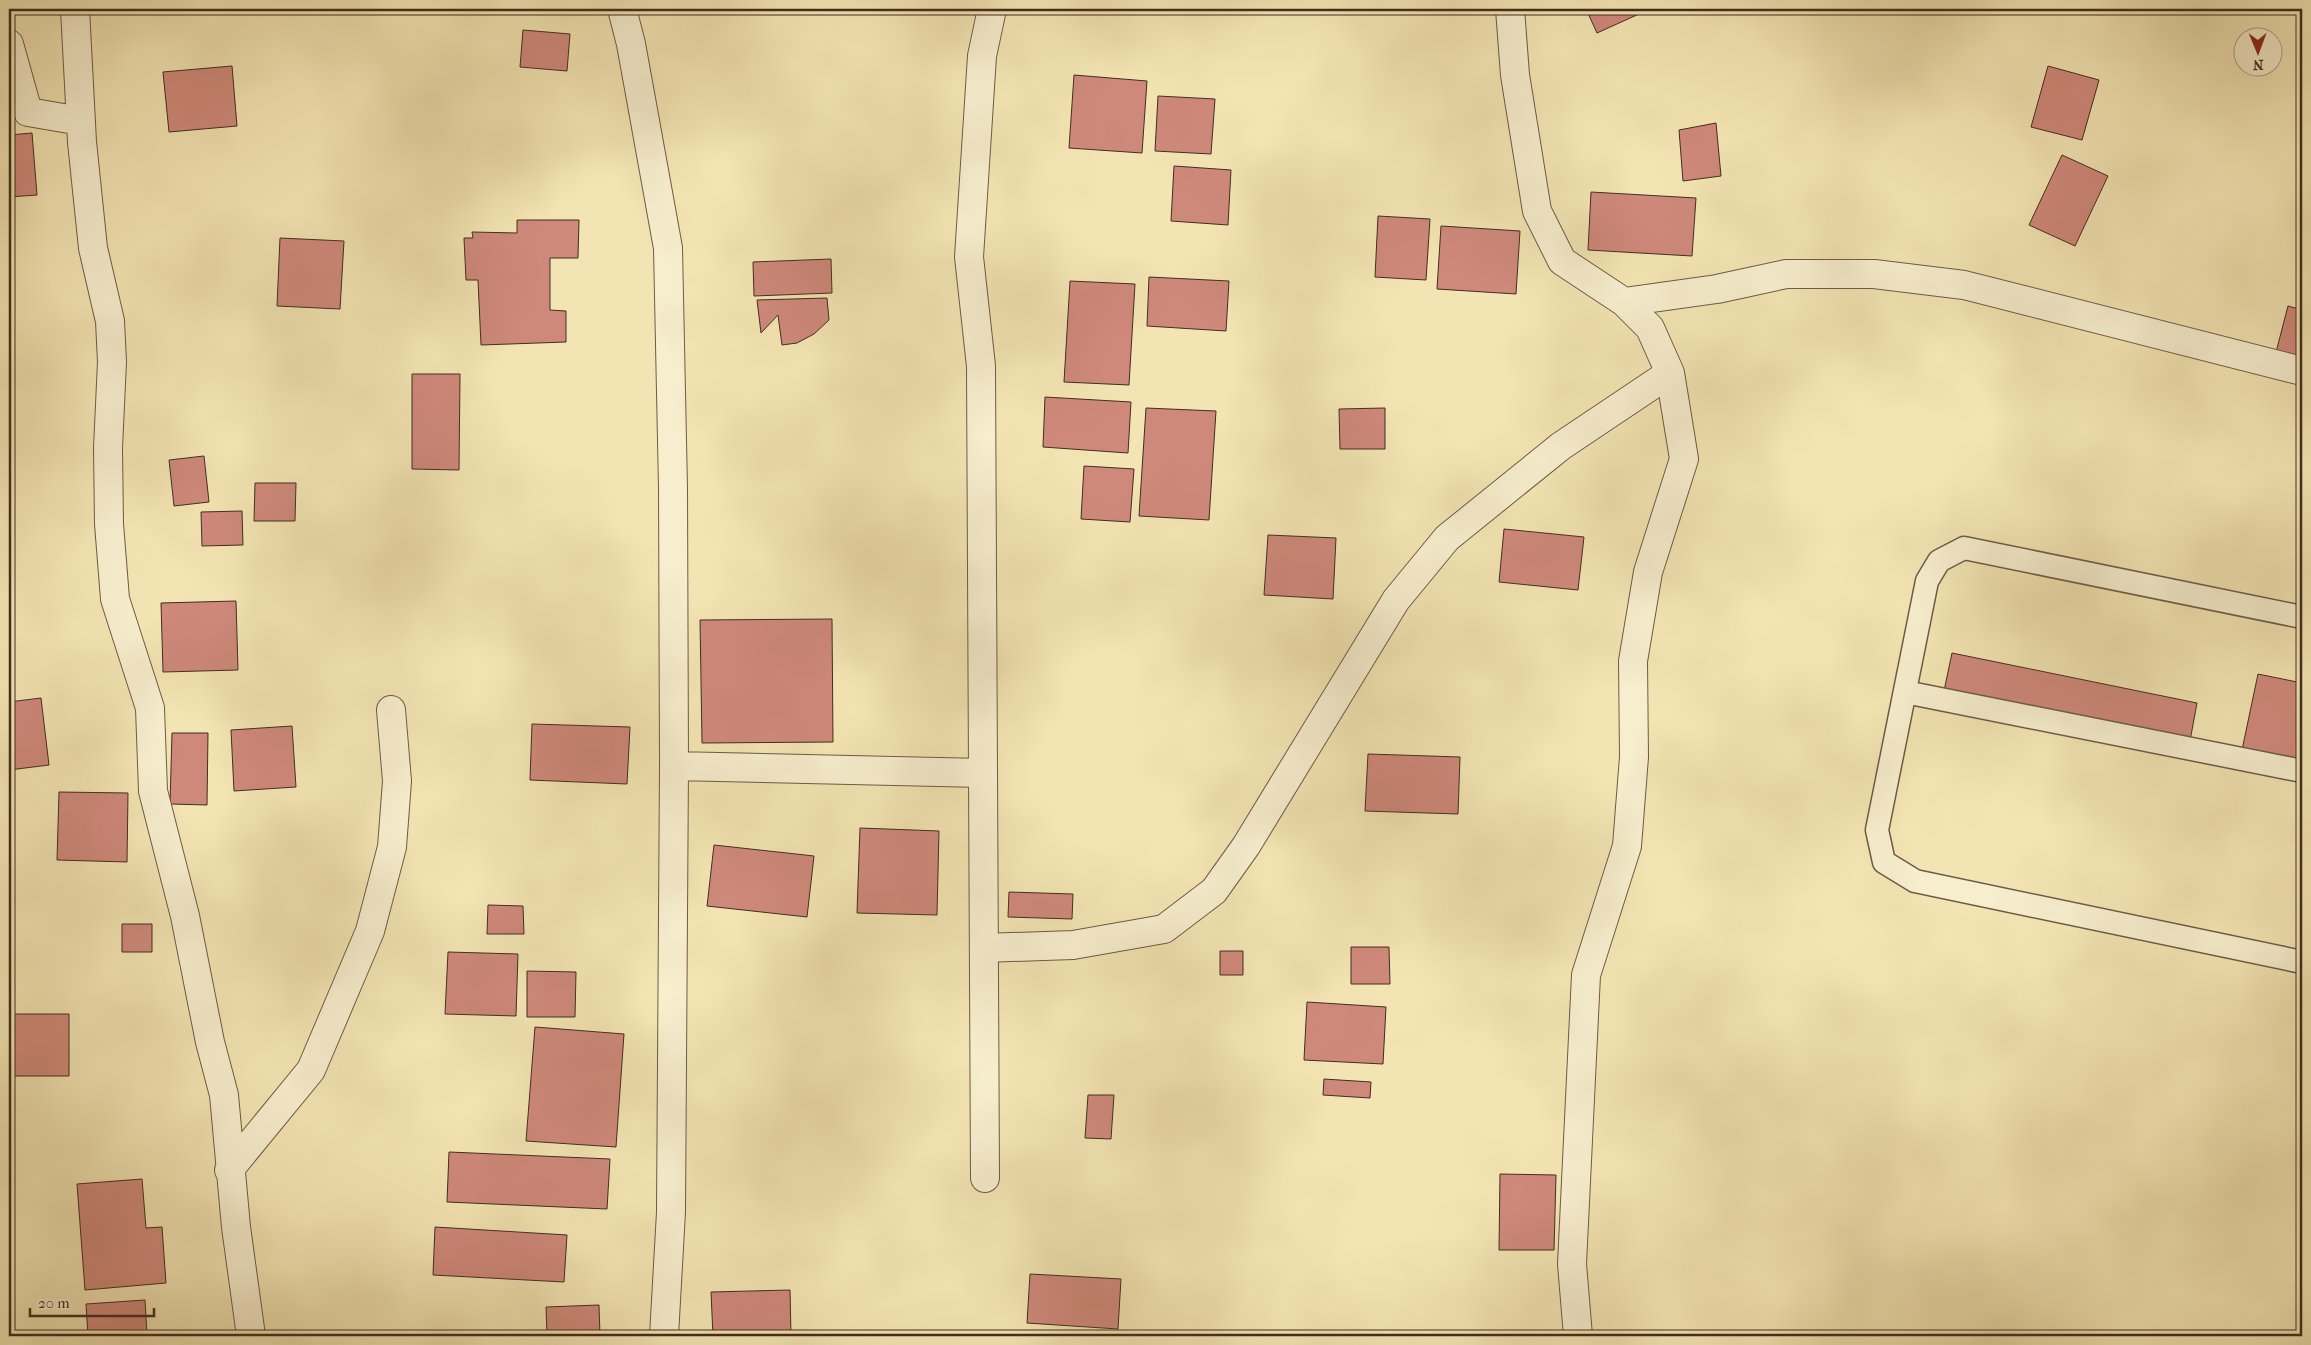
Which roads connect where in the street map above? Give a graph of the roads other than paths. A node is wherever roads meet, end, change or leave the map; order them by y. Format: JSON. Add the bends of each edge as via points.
{"nodes":[{"id":1,"x":75,"y":9,"type":"edge"},
{"id":2,"x":622,"y":9,"type":"edge"},
{"id":3,"x":992,"y":9,"type":"edge"},
{"id":4,"x":1510,"y":9,"type":"edge"},
{"id":5,"x":9,"y":44,"type":"edge"},
{"id":6,"x":81,"y":121,"type":"junction"},
{"id":7,"x":1624,"y":302,"type":"junction"},
{"id":8,"x":2302,"y":371,"type":"edge"},
{"id":9,"x":1670,"y":372,"type":"junction"},
{"id":10,"x":2302,"y":617,"type":"edge"},
{"id":11,"x":1904,"y":692,"type":"junction"},
{"id":12,"x":391,"y":710,"type":"dead end"},
{"id":13,"x":674,"y":766,"type":"junction"},
{"id":14,"x":2302,"y":771,"type":"edge"},
{"id":15,"x":983,"y":773,"type":"junction"},
{"id":16,"x":984,"y":948,"type":"junction"},
{"id":17,"x":2302,"y":962,"type":"edge"},
{"id":18,"x":229,"y":1170,"type":"junction"},
{"id":19,"x":985,"y":1178,"type":"dead end"},
{"id":20,"x":252,"y":1336,"type":"edge"},
{"id":21,"x":664,"y":1336,"type":"edge"},
{"id":22,"x":1578,"y":1336,"type":"edge"}],
"edges":[{"from":1,"to":6,"type":"street"},
{"from":2,"to":13,"type":"street","via":[[668,248]]},
{"from":3,"to":15,"type":"street","via":[[982,56],[969,257],[981,366]]},
{"from":4,"to":7,"type":"street","via":[[1515,75],[1537,211],[1562,260]]},
{"from":5,"to":6,"type":"street","via":[[28,112]]},
{"from":6,"to":18,"type":"street","via":[[93,248],[110,321],[109,524],[115,599],[150,708],[153,791],[185,916],[210,1042],[224,1094]]},
{"from":7,"to":8,"type":"street","via":[[1717,289],[1786,274],[1874,274],[1964,285]]},
{"from":7,"to":9,"type":"street","via":[[1650,328]]},
{"from":9,"to":16,"type":"street","via":[[1561,446],[1447,538],[1396,600],[1246,846],[1214,891],[1164,929],[1073,945]]},
{"from":9,"to":22,"type":"street","via":[[1684,459],[1648,572],[1633,661],[1634,756],[1627,846],[1586,975],[1572,1264]]},
{"from":10,"to":11,"type":"lane","via":[[1964,548],[1939,561],[1927,581]]},
{"from":11,"to":14,"type":"lane"},
{"from":11,"to":17,"type":"lane","via":[[1877,830],[1884,862],[1915,880]]},
{"from":12,"to":18,"type":"street","via":[[397,781],[392,847],[370,932],[312,1070]]},
{"from":13,"to":15,"type":"street"},
{"from":13,"to":21,"type":"street","via":[[671,1212]]},
{"from":15,"to":16,"type":"street"},
{"from":16,"to":19,"type":"street"},
{"from":18,"to":20,"type":"street"}]}
